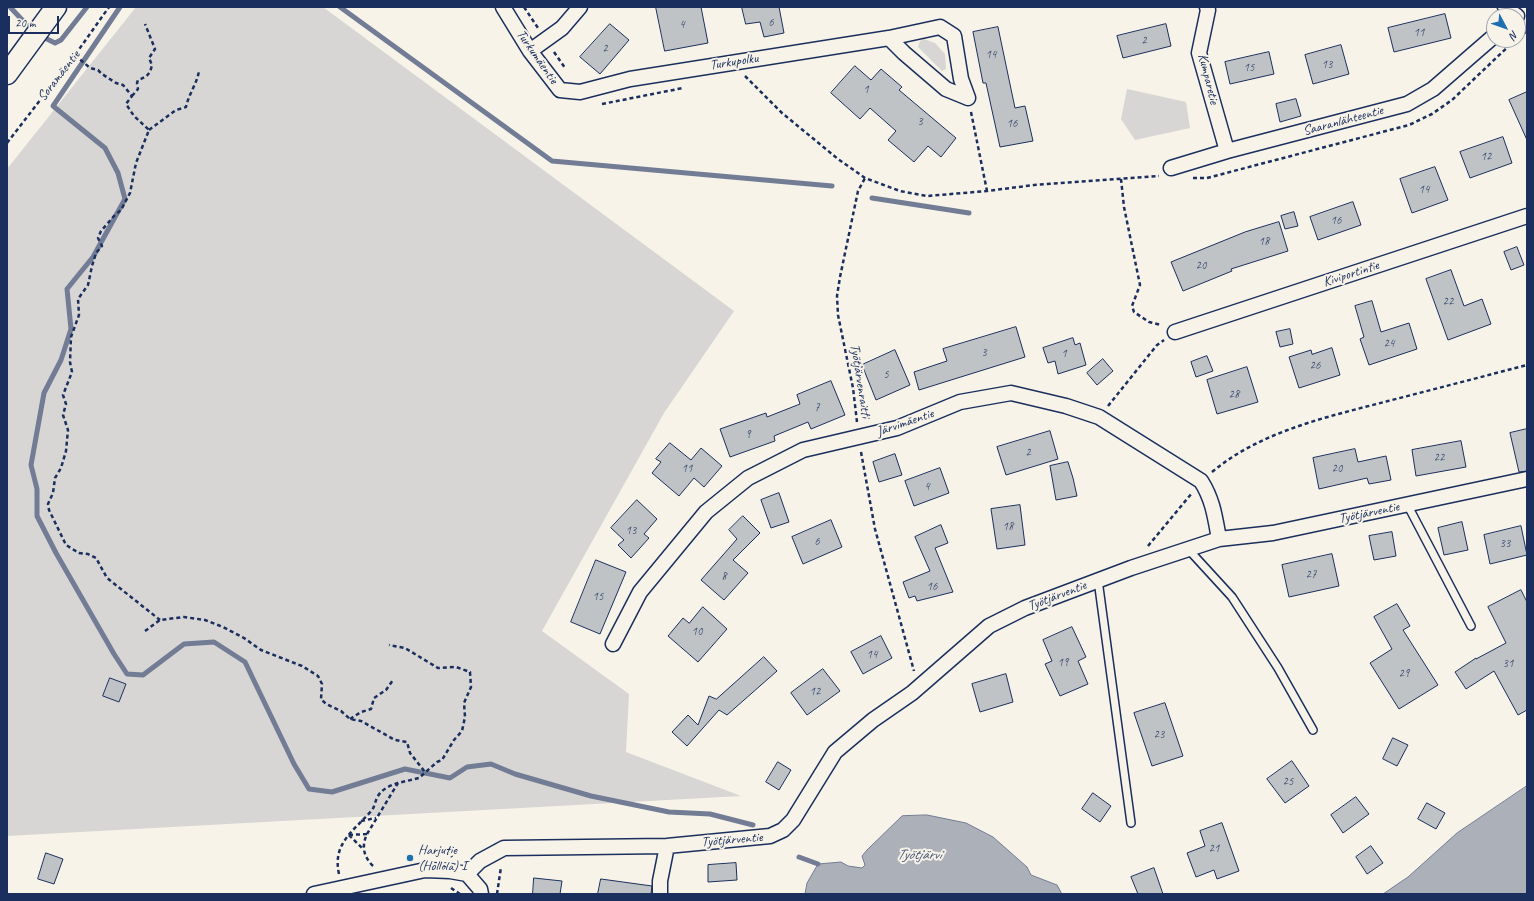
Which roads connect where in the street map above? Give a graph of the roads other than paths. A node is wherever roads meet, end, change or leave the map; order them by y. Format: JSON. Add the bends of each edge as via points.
{"nodes":[{"id":1,"x":56,"y":7,"type":"edge"},
{"id":2,"x":503,"y":7,"type":"edge"},
{"id":3,"x":580,"y":7,"type":"edge"},
{"id":4,"x":1207,"y":7,"type":"edge"},
{"id":5,"x":889,"y":38,"type":"junction"},
{"id":6,"x":1486,"y":43,"type":"edge"},
{"id":7,"x":530,"y":51,"type":"junction"},
{"id":8,"x":7,"y":74,"type":"edge"},
{"id":9,"x":580,"y":92,"type":"joint"},
{"id":10,"x":1227,"y":151,"type":"junction"},
{"id":11,"x":1171,"y":168,"type":"road end"},
{"id":12,"x":1527,"y":216,"type":"edge"},
{"id":13,"x":1175,"y":332,"type":"road end"},
{"id":14,"x":1527,"y":479,"type":"edge"},
{"id":15,"x":1407,"y":504,"type":"junction"},
{"id":16,"x":1219,"y":539,"type":"junction"},
{"id":17,"x":1188,"y":549,"type":"junction"},
{"id":18,"x":1098,"y":580,"type":"junction"},
{"id":19,"x":1471,"y":626,"type":"dead end"},
{"id":20,"x":613,"y":644,"type":"dead end"},
{"id":21,"x":1313,"y":730,"type":"dead end"},
{"id":22,"x":1131,"y":823,"type":"dead end"},
{"id":23,"x":667,"y":846,"type":"junction"},
{"id":24,"x":467,"y":874,"type":"junction"},
{"id":25,"x":314,"y":894,"type":"edge"},
{"id":26,"x":481,"y":894,"type":"edge"},
{"id":27,"x":660,"y":894,"type":"edge"}],
"edges":[{"from":1,"to":8,"type":"street"},
{"from":2,"to":7,"type":"street","name":"Turkumäentie"},
{"from":3,"to":7,"type":"street","via":[[562,28]]},
{"from":4,"to":10,"type":"street","name":"Kumparetie","via":[[1199,53]]},
{"from":5,"to":5,"type":"street","name":"Turkupolku","via":[[946,89],[968,98],[961,79],[954,36],[940,27]]},
{"from":5,"to":9,"type":"street","name":"Turkupolku","via":[[630,79]]},
{"from":6,"to":10,"type":"street","name":"Saaranlähteentie","via":[[1433,89],[1407,104]]},
{"from":7,"to":9,"type":"street","name":"Turkumäentie","via":[[560,90]]},
{"from":10,"to":11,"type":"street","name":"Saaranlähteentie"},
{"from":12,"to":13,"type":"street","name":"Kiviportintie"},
{"from":14,"to":15,"type":"street","name":"Työtjärventie"},
{"from":15,"to":16,"type":"street","name":"Työtjärventie","via":[[1274,533]]},
{"from":15,"to":19,"type":"lane"},
{"from":16,"to":17,"type":"street","name":"Työtjärventie"},
{"from":16,"to":20,"type":"street","name":"Järvimäentie","via":[[1214,506],[1201,482],[1099,417],[1011,393],[960,402],[897,428],[803,450],[748,478],[706,512],[640,592]]},
{"from":17,"to":18,"type":"street","name":"Työtjärventie"},
{"from":17,"to":21,"type":"lane","via":[[1232,597],[1278,668]]},
{"from":18,"to":22,"type":"lane"},
{"from":18,"to":23,"type":"street","name":"Työtjärventie","via":[[1025,608],[989,626],[912,693],[873,720],[836,752],[793,820],[783,830],[770,836]]},
{"from":23,"to":24,"type":"street","name":"Työtjärventie","via":[[504,848],[480,861]]},
{"from":23,"to":27,"type":"street"},
{"from":24,"to":25,"type":"street","via":[[425,870]]},
{"from":24,"to":26,"type":"street","via":[[480,889]]}]}
